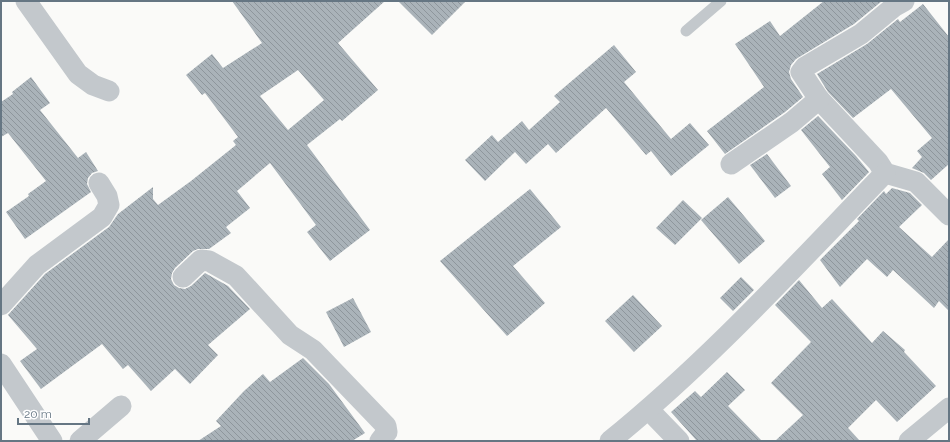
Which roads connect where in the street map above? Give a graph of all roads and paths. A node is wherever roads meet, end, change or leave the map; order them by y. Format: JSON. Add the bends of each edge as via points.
{"nodes":[{"id":1,"x":26,"y":1,"type":"edge"},
{"id":2,"x":721,"y":1,"type":"edge"},
{"id":3,"x":904,"y":1,"type":"edge"},
{"id":4,"x":686,"y":31,"type":"dead end"},
{"id":5,"x":109,"y":91,"type":"dead end"},
{"id":6,"x":819,"y":99,"type":"junction"},
{"id":7,"x":731,"y":164,"type":"dead end"},
{"id":8,"x":885,"y":173,"type":"junction"},
{"id":9,"x":99,"y":183,"type":"dead end"},
{"id":10,"x":949,"y":216,"type":"edge"},
{"id":11,"x":183,"y":277,"type":"dead end"},
{"id":12,"x":1,"y":305,"type":"edge"},
{"id":13,"x":1,"y":364,"type":"edge"},
{"id":14,"x":120,"y":406,"type":"dead end"},
{"id":15,"x":949,"y":408,"type":"edge"},
{"id":16,"x":649,"y":410,"type":"junction"},
{"id":17,"x":52,"y":441,"type":"edge"},
{"id":18,"x":80,"y":441,"type":"edge"},
{"id":19,"x":380,"y":441,"type":"edge"},
{"id":20,"x":610,"y":441,"type":"edge"},
{"id":21,"x":679,"y":441,"type":"edge"},
{"id":22,"x":909,"y":441,"type":"edge"}],
"edges":[{"from":1,"to":5,"type":"street","via":[[78,74],[93,85]]},
{"from":2,"to":4,"type":"lane"},
{"from":3,"to":6,"type":"street","via":[[861,34],[805,67],[801,72]]},
{"from":6,"to":7,"type":"street","via":[[792,122]]},
{"from":6,"to":8,"type":"street","via":[[878,162]]},
{"from":8,"to":10,"type":"street","via":[[916,182]]},
{"from":8,"to":16,"type":"street","via":[[712,351]]},
{"from":9,"to":12,"type":"street","via":[[109,205],[102,217],[37,265]]},
{"from":11,"to":19,"type":"street","via":[[201,260],[209,261],[236,276],[290,335],[314,350],[386,426],[387,432]]},
{"from":13,"to":17,"type":"street"},
{"from":14,"to":18,"type":"street"},
{"from":15,"to":22,"type":"street"},
{"from":16,"to":20,"type":"street"},
{"from":16,"to":21,"type":"street"}]}
